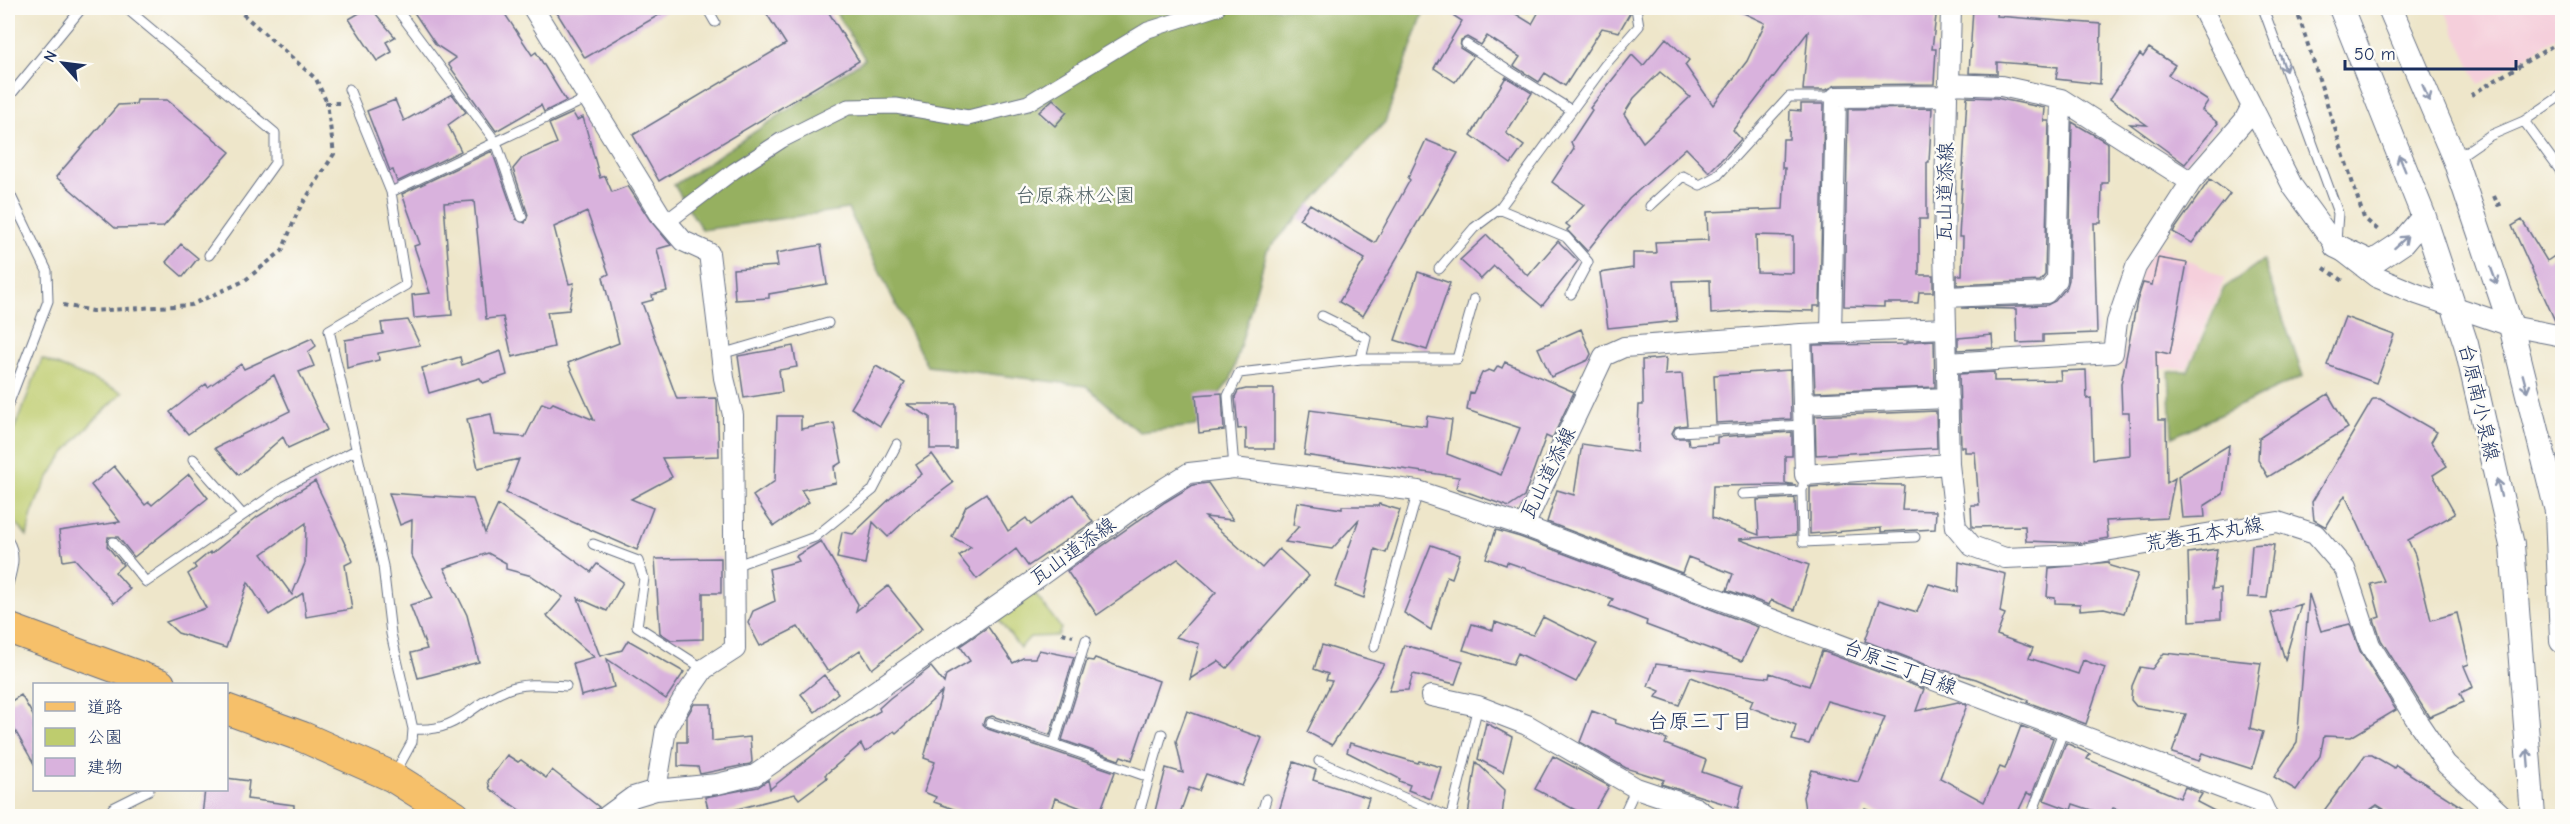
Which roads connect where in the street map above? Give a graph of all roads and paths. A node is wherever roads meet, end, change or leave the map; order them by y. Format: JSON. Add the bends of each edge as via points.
{"nodes":[{"id":1,"x":82,"y":8,"type":"edge"},
{"id":2,"x":126,"y":8,"type":"edge"},
{"id":3,"x":236,"y":8,"type":"edge"},
{"id":4,"x":396,"y":8,"type":"edge"},
{"id":5,"x":533,"y":8,"type":"edge"},
{"id":6,"x":707,"y":8,"type":"edge"},
{"id":7,"x":1217,"y":8,"type":"edge"},
{"id":8,"x":1636,"y":8,"type":"edge"},
{"id":9,"x":1951,"y":8,"type":"edge"},
{"id":10,"x":2202,"y":8,"type":"edge"},
{"id":11,"x":2263,"y":8,"type":"edge"},
{"id":12,"x":2296,"y":8,"type":"edge"},
{"id":13,"x":2341,"y":8,"type":"edge"},
{"id":14,"x":2390,"y":8,"type":"edge"},
{"id":15,"x":715,"y":22,"type":"dead end"},
{"id":16,"x":2562,"y":40,"type":"edge"},
{"id":17,"x":1466,"y":44,"type":"dead end"},
{"id":18,"x":350,"y":89,"type":"dead end"},
{"id":19,"x":1948,"y":90,"type":"junction"},
{"id":20,"x":2471,"y":95,"type":"dead end"},
{"id":21,"x":2562,"y":95,"type":"edge"},
{"id":22,"x":1836,"y":97,"type":"junction"},
{"id":23,"x":8,"y":98,"type":"edge"},
{"id":24,"x":588,"y":98,"type":"junction"},
{"id":25,"x":2061,"y":99,"type":"junction"},
{"id":26,"x":327,"y":103,"type":"dead end"},
{"id":27,"x":2252,"y":106,"type":"junction"},
{"id":28,"x":1572,"y":110,"type":"junction"},
{"id":29,"x":2524,"y":121,"type":"junction"},
{"id":30,"x":496,"y":142,"type":"junction"},
{"id":31,"x":2455,"y":160,"type":"junction"},
{"id":32,"x":2562,"y":173,"type":"edge"},
{"id":33,"x":2191,"y":182,"type":"junction"},
{"id":34,"x":8,"y":190,"type":"edge"},
{"id":35,"x":391,"y":192,"type":"junction"},
{"id":36,"x":2495,"y":199,"type":"dead end"},
{"id":37,"x":2505,"y":202,"type":"dead end"},
{"id":38,"x":1650,"y":206,"type":"dead end"},
{"id":39,"x":1499,"y":209,"type":"junction"},
{"id":40,"x":522,"y":217,"type":"dead end"},
{"id":41,"x":2424,"y":217,"type":"junction"},
{"id":42,"x":667,"y":222,"type":"junction"},
{"id":43,"x":2387,"y":228,"type":"dead end"},
{"id":44,"x":2336,"y":246,"type":"junction"},
{"id":45,"x":209,"y":255,"type":"dead end"},
{"id":46,"x":1439,"y":269,"type":"dead end"},
{"id":47,"x":1571,"y":294,"type":"dead end"},
{"id":48,"x":1945,"y":297,"type":"junction"},
{"id":49,"x":1474,"y":299,"type":"dead end"},
{"id":50,"x":2453,"y":304,"type":"junction"},
{"id":51,"x":1322,"y":316,"type":"dead end"},
{"id":52,"x":828,"y":323,"type":"dead end"},
{"id":53,"x":2511,"y":326,"type":"junction"},
{"id":54,"x":1946,"y":328,"type":"junction"},
{"id":55,"x":1831,"y":333,"type":"junction"},
{"id":56,"x":1802,"y":334,"type":"junction"},
{"id":57,"x":2562,"y":336,"type":"edge"},
{"id":58,"x":721,"y":354,"type":"junction"},
{"id":59,"x":1361,"y":359,"type":"junction"},
{"id":60,"x":1947,"y":363,"type":"junction"},
{"id":61,"x":1948,"y":398,"type":"junction"},
{"id":62,"x":1803,"y":404,"type":"junction"},
{"id":63,"x":8,"y":405,"type":"edge"},
{"id":64,"x":1804,"y":425,"type":"junction"},
{"id":65,"x":1679,"y":432,"type":"dead end"},
{"id":66,"x":897,"y":444,"type":"dead end"},
{"id":67,"x":356,"y":450,"type":"junction"},
{"id":68,"x":193,"y":459,"type":"dead end"},
{"id":69,"x":1949,"y":465,"type":"junction"},
{"id":70,"x":1234,"y":468,"type":"junction"},
{"id":71,"x":1804,"y":483,"type":"junction"},
{"id":72,"x":1418,"y":491,"type":"junction"},
{"id":73,"x":1742,"y":494,"type":"dead end"},
{"id":74,"x":2560,"y":511,"type":"edge"},
{"id":75,"x":242,"y":514,"type":"junction"},
{"id":76,"x":1524,"y":526,"type":"junction"},
{"id":77,"x":1916,"y":537,"type":"dead end"},
{"id":78,"x":8,"y":541,"type":"edge"},
{"id":79,"x":113,"y":542,"type":"dead end"},
{"id":80,"x":593,"y":544,"type":"dead end"},
{"id":81,"x":734,"y":566,"type":"junction"},
{"id":82,"x":8,"y":584,"type":"edge"},
{"id":83,"x":8,"y":628,"type":"edge"},
{"id":84,"x":1086,"y":639,"type":"dead end"},
{"id":85,"x":2562,"y":640,"type":"edge"},
{"id":86,"x":1374,"y":647,"type":"dead end"},
{"id":87,"x":704,"y":669,"type":"junction"},
{"id":88,"x":157,"y":683,"type":"edge"},
{"id":89,"x":566,"y":686,"type":"dead end"},
{"id":90,"x":1431,"y":696,"type":"dead end"},
{"id":91,"x":1478,"y":706,"type":"junction"},
{"id":92,"x":228,"y":710,"type":"edge"},
{"id":93,"x":990,"y":723,"type":"dead end"},
{"id":94,"x":2064,"y":728,"type":"junction"},
{"id":95,"x":413,"y":729,"type":"junction"},
{"id":96,"x":1162,"y":734,"type":"dead end"},
{"id":97,"x":1054,"y":744,"type":"junction"},
{"id":98,"x":1319,"y":761,"type":"dead end"},
{"id":99,"x":393,"y":777,"type":"junction"},
{"id":100,"x":1149,"y":777,"type":"junction"},
{"id":101,"x":1636,"y":788,"type":"junction"},
{"id":102,"x":656,"y":790,"type":"junction"},
{"id":103,"x":145,"y":791,"type":"edge"},
{"id":104,"x":1266,"y":799,"type":"dead end"},
{"id":105,"x":108,"y":816,"type":"edge"},
{"id":106,"x":455,"y":816,"type":"edge"},
{"id":107,"x":607,"y":816,"type":"edge"},
{"id":108,"x":1138,"y":816,"type":"edge"},
{"id":109,"x":1261,"y":816,"type":"edge"},
{"id":110,"x":1446,"y":816,"type":"edge"},
{"id":111,"x":1451,"y":816,"type":"edge"},
{"id":112,"x":1623,"y":816,"type":"edge"},
{"id":113,"x":1707,"y":816,"type":"edge"},
{"id":114,"x":2031,"y":816,"type":"edge"},
{"id":115,"x":2267,"y":816,"type":"edge"},
{"id":116,"x":2503,"y":816,"type":"edge"},
{"id":117,"x":2533,"y":816,"type":"edge"}],
"edges":[{"from":1,"to":23,"type":"lane"},
{"from":2,"to":45,"type":"lane","via":[[275,133],[275,163]]},
{"from":3,"to":26,"type":"path","via":[[316,79]]},
{"from":4,"to":30,"type":"lane"},
{"from":5,"to":24,"type":"street"},
{"from":6,"to":15,"type":"lane"},
{"from":7,"to":42,"type":"street","via":[[1148,30],[1028,103],[968,118],[896,106],[848,107],[782,140]]},
{"from":8,"to":28,"type":"lane","via":[[1639,26]]},
{"from":9,"to":19,"type":"street","name":"瓦山道添線"},
{"from":10,"to":27,"type":"street"},
{"from":11,"to":44,"type":"lane","one_way":true,"via":[[2338,213]]},
{"from":12,"to":43,"type":"path","via":[[2364,218],[2378,231]]},
{"from":41,"to":13,"type":"street","name":"台原南小泉線","one_way":true},
{"from":14,"to":31,"type":"street","one_way":true},
{"from":16,"to":20,"type":"path"},
{"from":17,"to":28,"type":"lane"},
{"from":18,"to":35,"type":"lane"},
{"from":19,"to":22,"type":"street"},
{"from":19,"to":25,"type":"street","via":[[2001,86]]},
{"from":19,"to":48,"type":"street","name":"瓦山道添線"},
{"from":21,"to":29,"type":"lane"},
{"from":22,"to":38,"type":"lane","via":[[1789,97],[1717,176],[1700,185],[1683,176]]},
{"from":22,"to":55,"type":"street"},
{"from":24,"to":30,"type":"lane"},
{"from":24,"to":42,"type":"street"},
{"from":25,"to":33,"type":"street"},
{"from":25,"to":48,"type":"street","via":[[2057,280],[2046,293]]},
{"from":27,"to":33,"type":"street","via":[[2244,121]]},
{"from":27,"to":44,"type":"street","via":[[2294,187]]},
{"from":28,"to":39,"type":"lane"},
{"from":29,"to":31,"type":"lane","via":[[2489,136]]},
{"from":29,"to":32,"type":"lane"},
{"from":30,"to":35,"type":"lane"},
{"from":30,"to":40,"type":"lane"},
{"from":31,"to":53,"type":"street","one_way":true},
{"from":33,"to":60,"type":"street","via":[[2136,267],[2117,322],[2114,353]]},
{"from":34,"to":63,"type":"lane","via":[[47,270],[48,301]]},
{"from":35,"to":67,"type":"lane","via":[[406,285],[329,330]]},
{"from":36,"to":37,"type":"path","via":[[2498,205]]},
{"from":39,"to":46,"type":"lane","via":[[1474,228]]},
{"from":39,"to":47,"type":"lane","via":[[1566,237],[1588,262]]},
{"from":44,"to":41,"type":"street","one_way":true,"via":[[2372,263],[2402,243]]},
{"from":41,"to":50,"type":"street","name":"台原南小泉線"},
{"from":42,"to":58,"type":"street","via":[[683,241],[709,253]]},
{"from":44,"to":50,"type":"street","via":[[2376,277]]},
{"from":48,"to":54,"type":"street","name":"瓦山道添線"},
{"from":49,"to":59,"type":"lane","via":[[1457,359]]},
{"from":50,"to":53,"type":"street"},
{"from":117,"to":50,"type":"street","name":"台原南小泉線","one_way":true,"via":[[2512,545],[2466,344]]},
{"from":51,"to":59,"type":"lane","via":[[1366,338]]},
{"from":52,"to":58,"type":"lane"},
{"from":53,"to":57,"type":"street"},
{"from":53,"to":74,"type":"street","one_way":true},
{"from":54,"to":55,"type":"street","name":"瓦山道添線"},
{"from":54,"to":60,"type":"street","name":"荒巻五本丸線"},
{"from":55,"to":56,"type":"street","name":"瓦山道添線"},
{"from":56,"to":62,"type":"street"},
{"from":56,"to":76,"type":"street","name":"瓦山道添線","via":[[1624,347],[1604,356]]},
{"from":58,"to":81,"type":"street","via":[[732,415]]},
{"from":59,"to":70,"type":"lane","via":[[1239,373],[1228,396]]},
{"from":60,"to":61,"type":"street","name":"荒巻五本丸線"},
{"from":61,"to":62,"type":"street"},
{"from":61,"to":69,"type":"street","name":"荒巻五本丸線"},
{"from":62,"to":64,"type":"street"},
{"from":64,"to":65,"type":"lane"},
{"from":64,"to":71,"type":"street"},
{"from":66,"to":81,"type":"lane","via":[[873,490],[814,537]]},
{"from":67,"to":75,"type":"lane"},
{"from":67,"to":95,"type":"lane","via":[[383,566],[391,634]]},
{"from":68,"to":75,"type":"lane"},
{"from":69,"to":71,"type":"street"},
{"from":69,"to":116,"type":"street","name":"荒巻五本丸線","via":[[1956,527],[1972,546],[2005,558],[2081,555],[2278,522],[2315,534],[2345,569],[2370,645],[2415,718],[2446,764]]},
{"from":70,"to":72,"type":"street","name":"瓦山道添線"},
{"from":70,"to":102,"type":"street","name":"瓦山道添線","via":[[1189,473],[1136,506],[755,775],[717,784]]},
{"from":71,"to":73,"type":"lane"},
{"from":71,"to":77,"type":"lane","via":[[1803,542]]},
{"from":72,"to":76,"type":"street","name":"瓦山道添線"},
{"from":72,"to":86,"type":"lane"},
{"from":74,"to":85,"type":"street"},
{"from":75,"to":79,"type":"lane","via":[[146,582]]},
{"from":76,"to":94,"type":"street","name":"台原三丁目線"},
{"from":78,"to":82,"type":"lane","via":[[13,548]]},
{"from":80,"to":87,"type":"lane","via":[[638,561],[644,578],[637,626]]},
{"from":81,"to":87,"type":"street","via":[[735,649]]},
{"from":83,"to":88,"type":"main road"},
{"from":84,"to":97,"type":"lane"},
{"from":87,"to":102,"type":"street","via":[[666,729]]},
{"from":89,"to":95,"type":"lane","via":[[506,689],[435,731]]},
{"from":90,"to":91,"type":"street"},
{"from":91,"to":101,"type":"street","via":[[1527,725]]},
{"from":91,"to":111,"type":"lane"},
{"from":92,"to":99,"type":"main road","via":[[303,737]]},
{"from":93,"to":97,"type":"lane"},
{"from":94,"to":114,"type":"lane"},
{"from":94,"to":115,"type":"street","name":"台原三丁目線","via":[[2261,803]]},
{"from":95,"to":99,"type":"lane","via":[[411,742]]},
{"from":96,"to":100,"type":"lane"},
{"from":97,"to":100,"type":"lane"},
{"from":98,"to":110,"type":"lane"},
{"from":99,"to":106,"type":"main road"},
{"from":100,"to":108,"type":"lane"},
{"from":101,"to":112,"type":"lane"},
{"from":101,"to":113,"type":"street","via":[[1696,808]]},
{"from":102,"to":107,"type":"street","name":"瓦山道添線","via":[[633,797]]},
{"from":103,"to":105,"type":"lane","via":[[113,808]]},
{"from":104,"to":109,"type":"lane"}]}
